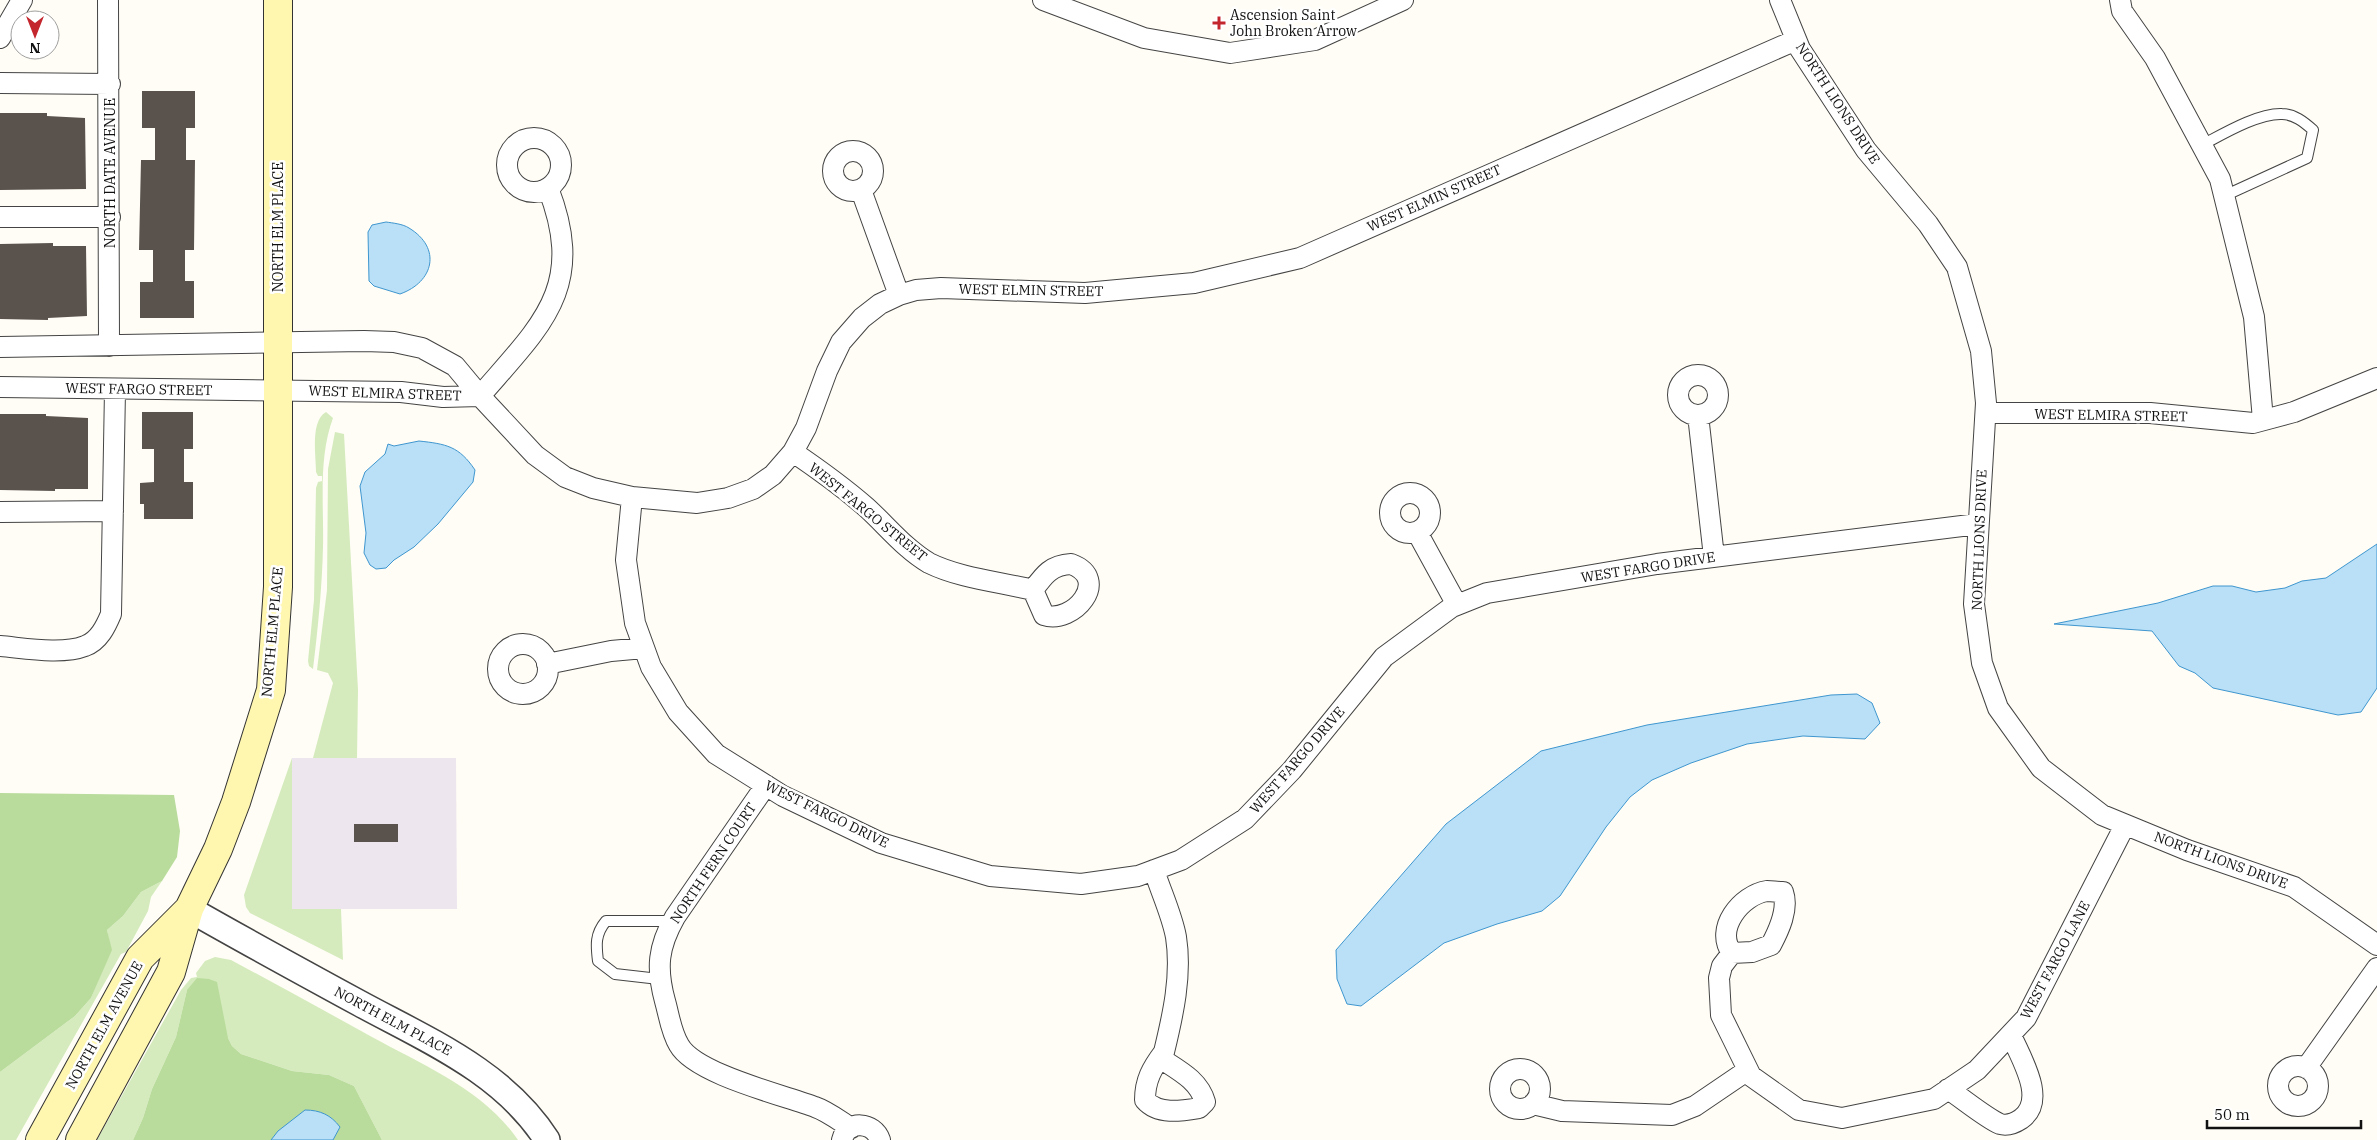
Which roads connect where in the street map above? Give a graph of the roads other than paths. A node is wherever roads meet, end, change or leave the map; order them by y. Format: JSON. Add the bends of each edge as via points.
{"nodes":[{"id":1,"x":22,"y":0,"type":"edge"},
{"id":2,"x":108,"y":0,"type":"edge"},
{"id":3,"x":278,"y":0,"type":"edge"},
{"id":4,"x":1043,"y":0,"type":"edge"},
{"id":5,"x":1403,"y":0,"type":"edge"},
{"id":6,"x":1780,"y":0,"type":"edge"},
{"id":7,"x":2120,"y":0,"type":"edge"},
{"id":8,"x":1380,"y":5,"type":"edge"},
{"id":9,"x":0,"y":38,"type":"edge"},
{"id":10,"x":1796,"y":40,"type":"junction"},
{"id":11,"x":0,"y":83,"type":"edge"},
{"id":12,"x":110,"y":84,"type":"junction"},
{"id":13,"x":2202,"y":145,"type":"junction"},
{"id":14,"x":548,"y":188,"type":"dead end"},
{"id":15,"x":861,"y":190,"type":"dead end"},
{"id":16,"x":2224,"y":196,"type":"junction"},
{"id":17,"x":0,"y":217,"type":"edge"},
{"id":18,"x":110,"y":218,"type":"junction"},
{"id":19,"x":899,"y":295,"type":"junction"},
{"id":20,"x":278,"y":343,"type":"junction"},
{"id":21,"x":109,"y":346,"type":"junction"},
{"id":22,"x":0,"y":347,"type":"edge"},
{"id":23,"x":2377,"y":378,"type":"edge"},
{"id":24,"x":0,"y":387,"type":"edge"},
{"id":25,"x":115,"y":390,"type":"junction"},
{"id":26,"x":278,"y":390,"type":"junction"},
{"id":27,"x":480,"y":396,"type":"junction"},
{"id":28,"x":1986,"y":413,"type":"junction"},
{"id":29,"x":1698,"y":414,"type":"dead end"},
{"id":30,"x":2263,"y":420,"type":"junction"},
{"id":31,"x":793,"y":452,"type":"junction"},
{"id":32,"x":632,"y":497,"type":"junction"},
{"id":33,"x":113,"y":511,"type":"junction"},
{"id":34,"x":0,"y":512,"type":"edge"},
{"id":35,"x":1978,"y":524,"type":"junction"},
{"id":36,"x":1417,"y":532,"type":"dead end"},
{"id":37,"x":1714,"y":557,"type":"junction"},
{"id":38,"x":1033,"y":590,"type":"dead end"},
{"id":39,"x":1457,"y":605,"type":"junction"},
{"id":40,"x":0,"y":646,"type":"edge"},
{"id":41,"x":644,"y":648,"type":"junction"},
{"id":42,"x":547,"y":664,"type":"dead end"},
{"id":43,"x":766,"y":785,"type":"junction"},
{"id":44,"x":2126,"y":825,"type":"junction"},
{"id":45,"x":1154,"y":870,"type":"junction"},
{"id":46,"x":189,"y":909,"type":"junction"},
{"id":47,"x":672,"y":922,"type":"junction"},
{"id":48,"x":2377,"y":944,"type":"edge"},
{"id":49,"x":1732,"y":953,"type":"dead end"},
{"id":50,"x":2377,"y":968,"type":"edge"},
{"id":51,"x":659,"y":979,"type":"junction"},
{"id":52,"x":2010,"y":1035,"type":"junction"},
{"id":53,"x":1160,"y":1058,"type":"dead end"},
{"id":54,"x":2306,"y":1068,"type":"dead end"},
{"id":55,"x":1748,"y":1070,"type":"junction"},
{"id":56,"x":1948,"y":1089,"type":"junction"},
{"id":57,"x":1533,"y":1104,"type":"dead end"},
{"id":58,"x":846,"y":1134,"type":"edge"},
{"id":59,"x":40,"y":1140,"type":"edge"},
{"id":60,"x":80,"y":1140,"type":"edge"},
{"id":61,"x":547,"y":1140,"type":"edge"},
{"id":62,"x":880,"y":1140,"type":"edge"}],
"edges":[{"from":1,"to":9,"type":"street"},
{"from":2,"to":12,"type":"street","name":"NORTH DATE AVENUE"},
{"from":3,"to":20,"type":"main road","name":"NORTH ELM PLACE"},
{"from":4,"to":8,"type":"street","via":[[1144,38],[1230,53],[1315,40]]},
{"from":5,"to":8,"type":"street"},
{"from":6,"to":10,"type":"street","name":"NORTH LIONS DRIVE"},
{"from":7,"to":13,"type":"street","via":[[2122,11],[2155,58]]},
{"from":10,"to":19,"type":"street","name":"WEST ELMIN STREET","via":[[1300,258],[1194,283],[1095,292],[941,288]]},
{"from":10,"to":28,"type":"street","name":"NORTH LIONS DRIVE","via":[[1866,150],[1928,224],[1958,267],[1980,351]]},
{"from":11,"to":12,"type":"street"},
{"from":12,"to":18,"type":"street","name":"NORTH DATE AVENUE"},
{"from":13,"to":16,"type":"street","via":[[2220,179]]},
{"from":13,"to":16,"type":"lane","via":[[2259,118],[2282,114],[2301,120],[2313,130],[2306,158]]},
{"from":14,"to":27,"type":"street","via":[[563,238],[560,283],[537,330]]},
{"from":15,"to":19,"type":"street"},
{"from":16,"to":30,"type":"street","via":[[2254,317]]},
{"from":17,"to":18,"type":"street"},
{"from":18,"to":21,"type":"street","name":"NORTH DATE AVENUE"},
{"from":19,"to":31,"type":"street","name":"WEST ELMIN STREET","via":[[862,318],[841,342]]},
{"from":20,"to":21,"type":"street"},
{"from":20,"to":26,"type":"main road","name":"NORTH ELM PLACE"},
{"from":20,"to":27,"type":"street","name":"WEST ELMIRA STREET","via":[[394,342],[422,348],[455,366]]},
{"from":21,"to":22,"type":"street"},
{"from":23,"to":30,"type":"street","name":"WEST ELMIRA STREET","via":[[2294,412]]},
{"from":24,"to":25,"type":"street","name":"WEST FARGO STREET"},
{"from":25,"to":26,"type":"street","name":"WEST FARGO STREET"},
{"from":25,"to":33,"type":"street"},
{"from":26,"to":27,"type":"street","name":"WEST ELMIRA STREET"},
{"from":26,"to":46,"type":"main road","name":"NORTH ELM PLACE","via":[[278,587],[271,690],[236,802]]},
{"from":27,"to":32,"type":"street","name":"WEST ELMIN STREET","via":[[535,454],[565,478]]},
{"from":28,"to":30,"type":"street","name":"WEST ELMIRA STREET","via":[[2150,413],[2253,423]]},
{"from":28,"to":35,"type":"street","name":"NORTH LIONS DRIVE"},
{"from":29,"to":37,"type":"street"},
{"from":31,"to":32,"type":"street","name":"WEST ELMIN STREET","via":[[773,475],[753,489],[728,498],[697,503]]},
{"from":31,"to":38,"type":"street","name":"WEST FARGO STREET","via":[[838,484],[909,549],[930,563],[953,572]]},
{"from":32,"to":41,"type":"street","name":"WEST FARGO DRIVE","via":[[626,560],[635,623]]},
{"from":33,"to":34,"type":"street"},
{"from":33,"to":40,"type":"street","via":[[111,614],[105,630],[86,646],[56,650]]},
{"from":35,"to":37,"type":"street","name":"WEST FARGO DRIVE"},
{"from":35,"to":44,"type":"street","name":"NORTH LIONS DRIVE","via":[[1974,604],[1982,663],[1998,708],[2041,768],[2102,815]]},
{"from":36,"to":39,"type":"street"},
{"from":37,"to":39,"type":"street","name":"WEST FARGO DRIVE","via":[[1487,593]]},
{"from":39,"to":45,"type":"street","name":"WEST FARGO DRIVE","via":[[1384,657],[1292,770],[1245,819],[1181,860]]},
{"from":41,"to":42,"type":"street"},
{"from":41,"to":43,"type":"street","name":"WEST FARGO DRIVE","via":[[651,667],[678,712],[716,754]]},
{"from":43,"to":45,"type":"street","name":"WEST FARGO DRIVE","via":[[881,843],[990,876],[1081,884],[1138,876]]},
{"from":43,"to":47,"type":"street","name":"NORTH FERN COURT"},
{"from":44,"to":48,"type":"street","name":"NORTH LIONS DRIVE","via":[[2294,887]]},
{"from":44,"to":52,"type":"street","name":"WEST FARGO LANE","via":[[2026,1018]]},
{"from":45,"to":53,"type":"street","via":[[1176,936],[1178,969],[1174,1012]]},
{"from":46,"to":59,"type":"main road","name":"NORTH ELM AVENUE","via":[[140,958]]},
{"from":46,"to":60,"type":"main road","via":[[172,972]]},
{"from":46,"to":61,"type":"street","name":"NORTH ELM PLACE","via":[[477,1068],[505,1090]]},
{"from":47,"to":51,"type":"street","name":"NORTH FERN COURT","via":[[660,954]]},
{"from":47,"to":51,"type":"lane","via":[[606,922],[599,929],[596,944],[598,961],[615,974]]},
{"from":49,"to":55,"type":"street","name":"WEST FARGO LANE","via":[[1722,966],[1719,978],[1721,1015]]},
{"from":50,"to":54,"type":"street"},
{"from":51,"to":58,"type":"street","name":"NORTH FERN COURT","via":[[679,1045],[689,1057],[712,1070],[816,1107]]},
{"from":52,"to":56,"type":"street","name":"WEST FARGO LANE","via":[[1977,1070]]},
{"from":52,"to":56,"type":"street","via":[[2033,1092],[2032,1105],[2023,1118],[2010,1125],[2000,1124]]},
{"from":55,"to":56,"type":"street","name":"WEST FARGO LANE","via":[[1751,1076],[1799,1110],[1842,1118],[1934,1099]]},
{"from":55,"to":57,"type":"street","via":[[1695,1106],[1672,1115],[1571,1112]]},
{"from":58,"to":62,"type":"street","name":"NORTH FERN COURT","via":[[856,1125],[869,1126]]}]}
